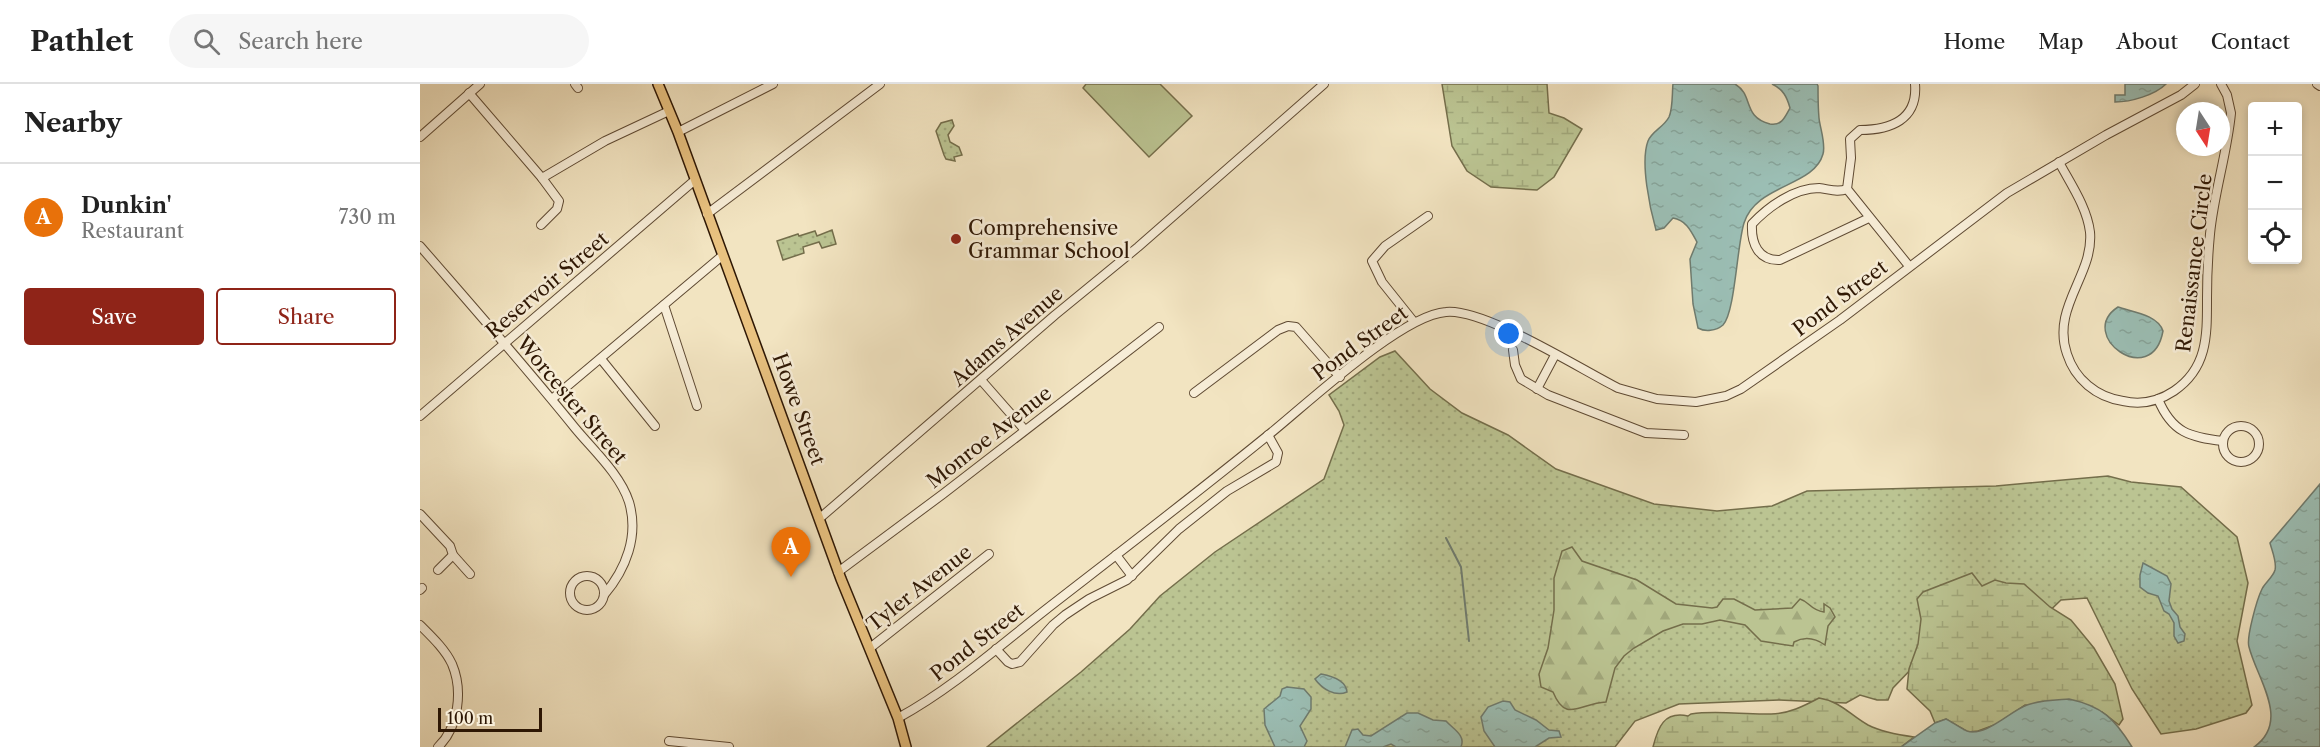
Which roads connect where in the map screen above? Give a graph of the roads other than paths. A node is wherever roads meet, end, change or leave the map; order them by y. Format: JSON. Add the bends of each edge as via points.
{"nodes":[{"id":1,"x":480,"y":84,"type":"edge"},
{"id":2,"x":658,"y":84,"type":"edge"},
{"id":3,"x":773,"y":84,"type":"edge"},
{"id":4,"x":880,"y":84,"type":"edge"},
{"id":5,"x":1323,"y":84,"type":"edge"},
{"id":6,"x":1915,"y":84,"type":"edge"},
{"id":7,"x":2195,"y":84,"type":"edge"},
{"id":8,"x":2221,"y":84,"type":"edge"},
{"id":9,"x":469,"y":93,"type":"junction"},
{"id":10,"x":669,"y":111,"type":"junction"},
{"id":11,"x":678,"y":132,"type":"junction"},
{"id":12,"x":420,"y":136,"type":"edge"},
{"id":13,"x":2059,"y":162,"type":"junction"},
{"id":14,"x":542,"y":177,"type":"junction"},
{"id":15,"x":695,"y":180,"type":"junction"},
{"id":16,"x":1847,"y":189,"type":"junction"},
{"id":17,"x":707,"y":214,"type":"junction"},
{"id":18,"x":1428,"y":216,"type":"dead end"},
{"id":19,"x":1869,"y":218,"type":"junction"},
{"id":20,"x":541,"y":225,"type":"dead end"},
{"id":21,"x":420,"y":246,"type":"edge"},
{"id":22,"x":722,"y":256,"type":"junction"},
{"id":23,"x":1909,"y":266,"type":"junction"},
{"id":24,"x":664,"y":305,"type":"junction"},
{"id":25,"x":1414,"y":322,"type":"junction"},
{"id":26,"x":1159,"y":327,"type":"dead end"},
{"id":27,"x":503,"y":344,"type":"junction"},
{"id":28,"x":1513,"y":350,"type":"dead end"},
{"id":29,"x":1555,"y":355,"type":"junction"},
{"id":30,"x":601,"y":358,"type":"junction"},
{"id":31,"x":1340,"y":377,"type":"junction"},
{"id":32,"x":981,"y":380,"type":"junction"},
{"id":33,"x":1537,"y":389,"type":"junction"},
{"id":34,"x":1194,"y":393,"type":"dead end"},
{"id":35,"x":552,"y":399,"type":"junction"},
{"id":36,"x":2158,"y":399,"type":"junction"},
{"id":37,"x":697,"y":406,"type":"dead end"},
{"id":38,"x":420,"y":416,"type":"edge"},
{"id":39,"x":655,"y":426,"type":"dead end"},
{"id":40,"x":1024,"y":429,"type":"junction"},
{"id":41,"x":1268,"y":435,"type":"junction"},
{"id":42,"x":1684,"y":435,"type":"dead end"},
{"id":43,"x":2223,"y":441,"type":"junction"},
{"id":44,"x":420,"y":514,"type":"edge"},
{"id":45,"x":820,"y":518,"type":"junction"},
{"id":46,"x":989,"y":554,"type":"dead end"},
{"id":47,"x":453,"y":555,"type":"junction"},
{"id":48,"x":1116,"y":555,"type":"junction"},
{"id":49,"x":438,"y":570,"type":"dead end"},
{"id":50,"x":838,"y":572,"type":"junction"},
{"id":51,"x":470,"y":574,"type":"dead end"},
{"id":52,"x":1132,"y":576,"type":"junction"},
{"id":53,"x":604,"y":595,"type":"junction"},
{"id":54,"x":420,"y":625,"type":"edge"},
{"id":55,"x":870,"y":648,"type":"junction"},
{"id":56,"x":996,"y":649,"type":"junction"},
{"id":57,"x":898,"y":718,"type":"junction"},
{"id":58,"x":669,"y":741,"type":"dead end"},
{"id":59,"x":438,"y":747,"type":"edge"},
{"id":60,"x":729,"y":747,"type":"edge"},
{"id":61,"x":906,"y":747,"type":"edge"}],
"edges":[{"from":1,"to":9,"type":"street"},
{"from":2,"to":10,"type":"main road","name":"Howe Street"},
{"from":3,"to":11,"type":"street"},
{"from":4,"to":17,"type":"street"},
{"from":5,"to":32,"type":"street","name":"Adams Avenue"},
{"from":6,"to":16,"type":"street","via":[[1913,104],[1904,118],[1881,130],[1860,130],[1850,139]]},
{"from":7,"to":13,"type":"street","name":"Pond Street"},
{"from":8,"to":36,"type":"street","name":"Renaissance Circle","via":[[2231,113],[2210,233],[2206,346],[2194,373],[2177,389]]},
{"from":9,"to":12,"type":"street"},
{"from":9,"to":14,"type":"street"},
{"from":10,"to":11,"type":"main road","name":"Howe Street"},
{"from":10,"to":14,"type":"street"},
{"from":11,"to":15,"type":"main road","name":"Howe Street"},
{"from":13,"to":23,"type":"street","name":"Pond Street","via":[[1987,206]]},
{"from":13,"to":36,"type":"street","name":"Renaissance Circle","via":[[2086,214],[2090,233],[2088,251],[2067,304],[2063,327],[2069,361],[2089,387],[2110,398],[2134,403]]},
{"from":14,"to":20,"type":"street","via":[[559,201],[557,209]]},
{"from":15,"to":17,"type":"main road","name":"Howe Street"},
{"from":15,"to":27,"type":"street","name":"Reservoir Street"},
{"from":16,"to":19,"type":"street"},
{"from":16,"to":19,"type":"street","via":[[1805,190],[1765,210],[1752,224],[1751,236],[1762,256],[1770,261],[1780,260]]},
{"from":17,"to":22,"type":"main road","name":"Howe Street"},
{"from":18,"to":25,"type":"street","via":[[1385,246],[1372,261],[1382,282]]},
{"from":19,"to":23,"type":"street"},
{"from":21,"to":27,"type":"street","name":"Worcester Street"},
{"from":22,"to":24,"type":"street"},
{"from":22,"to":45,"type":"main road","name":"Howe Street"},
{"from":23,"to":29,"type":"street","name":"Pond Street","via":[[1754,380],[1710,401],[1678,402],[1633,393]]},
{"from":24,"to":30,"type":"street"},
{"from":24,"to":37,"type":"street"},
{"from":25,"to":29,"type":"street","name":"Pond Street","via":[[1436,313],[1462,312],[1500,326]]},
{"from":25,"to":31,"type":"street","name":"Pond Street"},
{"from":26,"to":40,"type":"street","name":"Monroe Avenue"},
{"from":27,"to":35,"type":"street","name":"Worcester Street"},
{"from":27,"to":38,"type":"street","name":"Reservoir Street"},
{"from":28,"to":33,"type":"street","via":[[1518,375]]},
{"from":29,"to":33,"type":"street"},
{"from":30,"to":35,"type":"street"},
{"from":30,"to":39,"type":"street"},
{"from":31,"to":34,"type":"street","via":[[1304,334],[1288,326]]},
{"from":31,"to":41,"type":"street","name":"Pond Street"},
{"from":32,"to":40,"type":"street"},
{"from":32,"to":45,"type":"street","name":"Adams Avenue"},
{"from":33,"to":42,"type":"street","via":[[1646,433]]},
{"from":35,"to":53,"type":"street","name":"Worcester Street","via":[[610,470],[628,500],[630,550],[618,577]]},
{"from":36,"to":43,"type":"street","via":[[2166,416],[2180,431]]},
{"from":40,"to":50,"type":"street","name":"Monroe Avenue"},
{"from":41,"to":48,"type":"street","name":"Pond Street"},
{"from":41,"to":52,"type":"street","via":[[1278,453],[1276,462],[1227,491],[1179,529]]},
{"from":43,"to":43,"type":"street","via":[[2229,430],[2241,426],[2253,430],[2259,446],[2254,457],[2238,462],[2228,457]]},
{"from":44,"to":47,"type":"street","via":[[450,546]]},
{"from":45,"to":50,"type":"main road","name":"Howe Street"},
{"from":46,"to":55,"type":"street","name":"Tyler Avenue"},
{"from":47,"to":49,"type":"street"},
{"from":47,"to":51,"type":"street"},
{"from":48,"to":52,"type":"street"},
{"from":48,"to":56,"type":"street","name":"Pond Street"},
{"from":50,"to":55,"type":"main road","name":"Howe Street"},
{"from":52,"to":56,"type":"street","via":[[1065,615],[1020,662],[1008,662]]},
{"from":53,"to":53,"type":"street","name":"Worcester Street","via":[[599,606],[583,610],[573,604],[569,593],[573,582],[588,575],[602,584]]},
{"from":54,"to":59,"type":"street","via":[[448,658],[456,677],[454,722]]},
{"from":55,"to":57,"type":"main road","name":"Howe Street"},
{"from":56,"to":57,"type":"street","name":"Pond Street","via":[[932,698]]},
{"from":57,"to":61,"type":"main road","name":"Howe Street"},
{"from":58,"to":60,"type":"street"}]}
